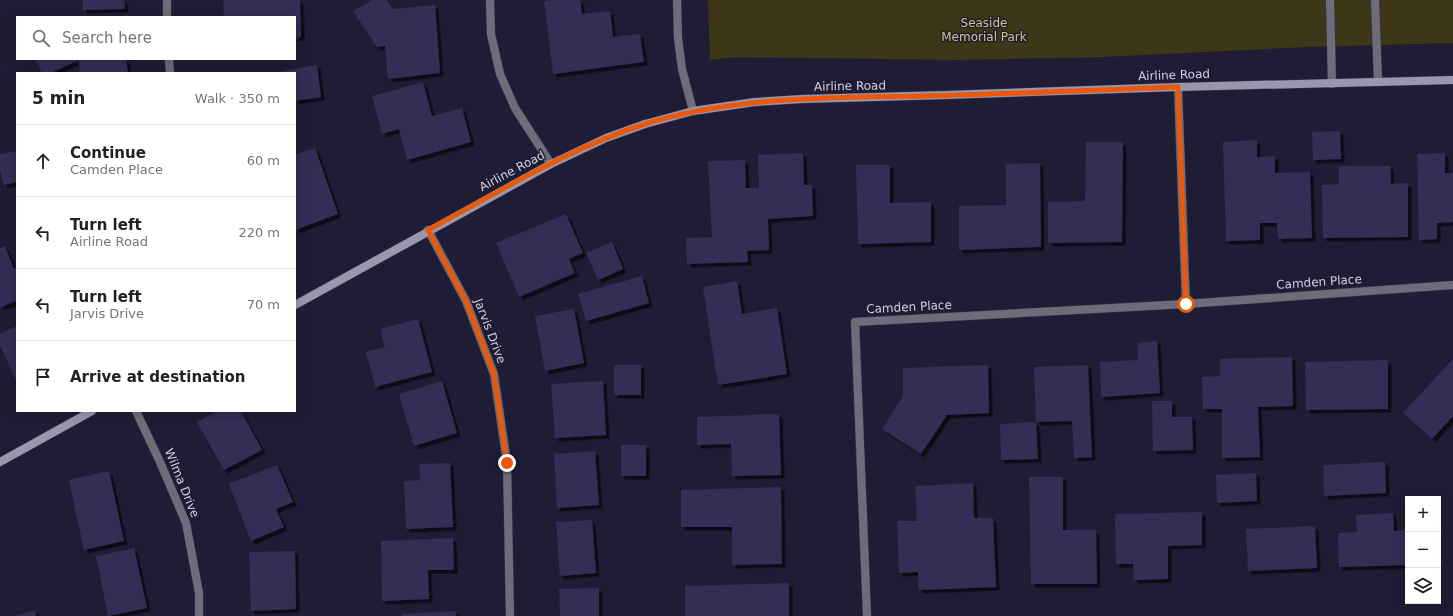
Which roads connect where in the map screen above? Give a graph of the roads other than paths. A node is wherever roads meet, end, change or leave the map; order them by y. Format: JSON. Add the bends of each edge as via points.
{"nodes":[{"id":1,"x":167,"y":0,"type":"edge"},
{"id":2,"x":490,"y":0,"type":"edge"},
{"id":3,"x":677,"y":0,"type":"edge"},
{"id":4,"x":1330,"y":0,"type":"edge"},
{"id":5,"x":1375,"y":0,"type":"edge"},
{"id":6,"x":167,"y":16,"type":"edge"},
{"id":7,"x":169,"y":60,"type":"edge"},
{"id":8,"x":170,"y":72,"type":"edge"},
{"id":9,"x":1453,"y":80,"type":"edge"},
{"id":10,"x":1378,"y":82,"type":"junction"},
{"id":11,"x":1332,"y":84,"type":"junction"},
{"id":12,"x":1178,"y":87,"type":"junction"},
{"id":13,"x":693,"y":111,"type":"junction"},
{"id":14,"x":551,"y":164,"type":"junction"},
{"id":15,"x":428,"y":230,"type":"junction"},
{"id":16,"x":1453,"y":285,"type":"edge"},
{"id":17,"x":296,"y":304,"type":"edge"},
{"id":18,"x":1186,"y":304,"type":"junction"},
{"id":19,"x":90,"y":412,"type":"edge"},
{"id":20,"x":136,"y":412,"type":"edge"},
{"id":21,"x":0,"y":462,"type":"edge"},
{"id":22,"x":199,"y":616,"type":"edge"},
{"id":23,"x":510,"y":616,"type":"edge"},
{"id":24,"x":866,"y":616,"type":"edge"}],
"edges":[{"from":1,"to":6,"type":"street"},
{"from":2,"to":14,"type":"street","via":[[491,34],[500,74],[515,108]]},
{"from":3,"to":13,"type":"street","via":[[682,69]]},
{"from":4,"to":11,"type":"street"},
{"from":5,"to":10,"type":"street"},
{"from":7,"to":8,"type":"street"},
{"from":9,"to":10,"type":"main road","name":"Airline Road"},
{"from":10,"to":11,"type":"main road","name":"Airline Road"},
{"from":11,"to":12,"type":"main road","name":"Airline Road"},
{"from":12,"to":13,"type":"main road","name":"Airline Road","via":[[802,99],[755,102]]},
{"from":12,"to":18,"type":"street"},
{"from":13,"to":14,"type":"main road","name":"Airline Road","via":[[606,138]]},
{"from":14,"to":15,"type":"main road","name":"Airline Road"},
{"from":15,"to":17,"type":"main road","name":"Airline Road"},
{"from":15,"to":23,"type":"street","name":"Jarvis Drive","via":[[466,301],[494,374],[507,463]]},
{"from":16,"to":18,"type":"street","name":"Camden Place"},
{"from":18,"to":24,"type":"street","name":"Camden Place","via":[[855,322]]},
{"from":19,"to":21,"type":"main road"},
{"from":20,"to":22,"type":"street","name":"Wilma Drive","via":[[186,523],[198,593]]}]}
